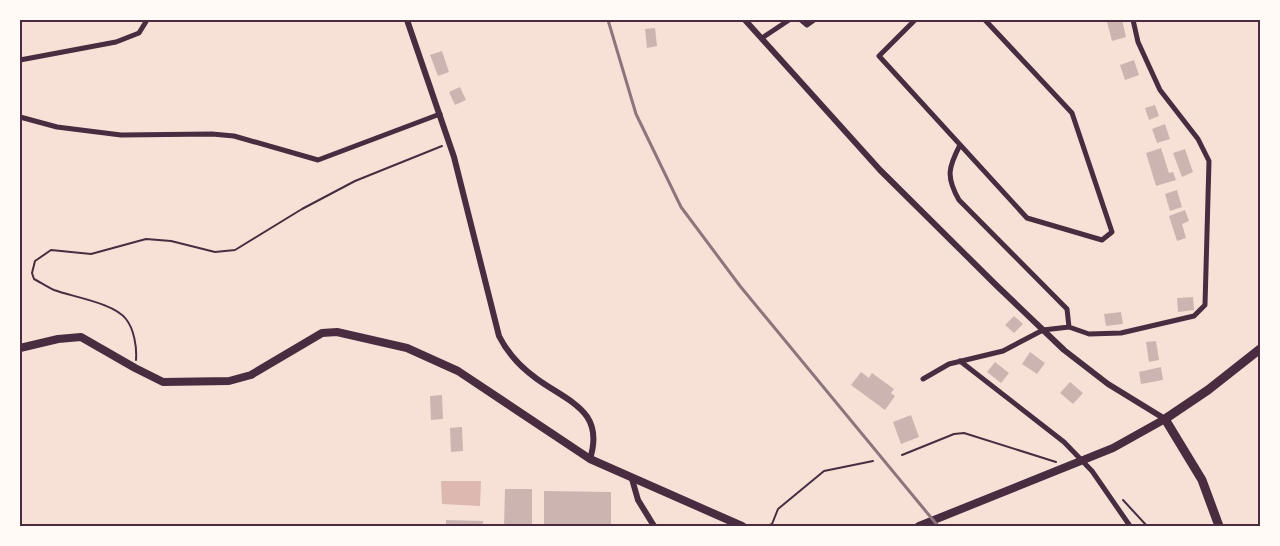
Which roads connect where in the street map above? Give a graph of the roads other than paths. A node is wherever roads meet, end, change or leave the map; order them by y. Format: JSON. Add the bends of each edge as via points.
{"nodes":[{"id":1,"x":147,"y":20,"type":"edge"},
{"id":2,"x":407,"y":20,"type":"edge"},
{"id":3,"x":745,"y":20,"type":"edge"},
{"id":4,"x":789,"y":20,"type":"edge"},
{"id":5,"x":801,"y":20,"type":"edge"},
{"id":6,"x":814,"y":20,"type":"edge"},
{"id":7,"x":915,"y":20,"type":"edge"},
{"id":8,"x":985,"y":20,"type":"edge"},
{"id":9,"x":1132,"y":20,"type":"edge"},
{"id":10,"x":762,"y":38,"type":"junction"},
{"id":11,"x":20,"y":60,"type":"edge"},
{"id":12,"x":440,"y":114,"type":"junction"},
{"id":13,"x":20,"y":117,"type":"edge"},
{"id":14,"x":960,"y":144,"type":"junction"},
{"id":15,"x":1069,"y":327,"type":"junction"},
{"id":16,"x":1043,"y":330,"type":"junction"},
{"id":17,"x":20,"y":348,"type":"edge"},
{"id":18,"x":1260,"y":349,"type":"edge"},
{"id":19,"x":960,"y":361,"type":"junction"},
{"id":20,"x":922,"y":379,"type":"dead end"},
{"id":21,"x":1165,"y":419,"type":"junction"},
{"id":22,"x":590,"y":460,"type":"junction"},
{"id":23,"x":632,"y":479,"type":"junction"},
{"id":24,"x":654,"y":526,"type":"edge"},
{"id":25,"x":742,"y":526,"type":"edge"},
{"id":26,"x":919,"y":526,"type":"edge"},
{"id":27,"x":1130,"y":526,"type":"edge"},
{"id":28,"x":1219,"y":526,"type":"edge"}],
"edges":[{"from":1,"to":11,"type":"street","via":[[139,33],[116,42]]},
{"from":2,"to":12,"type":"street"},
{"from":3,"to":10,"type":"street"},
{"from":4,"to":10,"type":"street"},
{"from":5,"to":6,"type":"street","via":[[806,25]]},
{"from":7,"to":14,"type":"street","via":[[879,56]]},
{"from":8,"to":14,"type":"street","via":[[1072,113],[1112,232],[1102,240],[1027,218]]},
{"from":9,"to":15,"type":"street","via":[[1138,42],[1160,90],[1198,139],[1209,161],[1205,306],[1185,319],[1121,333],[1089,334]]},
{"from":10,"to":16,"type":"street","via":[[880,170]]},
{"from":12,"to":13,"type":"street","via":[[318,160],[234,136],[121,135]]},
{"from":12,"to":22,"type":"street","via":[[499,336],[508,355],[536,378],[577,403],[588,417],[594,432]]},
{"from":14,"to":15,"type":"street","via":[[950,169],[950,185],[959,200],[1067,310]]},
{"from":15,"to":16,"type":"street"},
{"from":16,"to":19,"type":"street","via":[[1003,351]]},
{"from":16,"to":21,"type":"street","via":[[1108,384]]},
{"from":17,"to":22,"type":"main road","via":[[81,337],[163,382],[230,381],[251,375],[322,333],[337,332],[406,348],[458,371]]},
{"from":18,"to":21,"type":"highway"},
{"from":19,"to":20,"type":"street"},
{"from":19,"to":27,"type":"street","via":[[1064,442],[1092,471]]},
{"from":21,"to":26,"type":"main road","via":[[1113,448]]},
{"from":21,"to":28,"type":"highway","via":[[1202,480]]},
{"from":22,"to":23,"type":"main road"},
{"from":23,"to":24,"type":"street","via":[[638,500]]},
{"from":23,"to":25,"type":"main road"}]}
